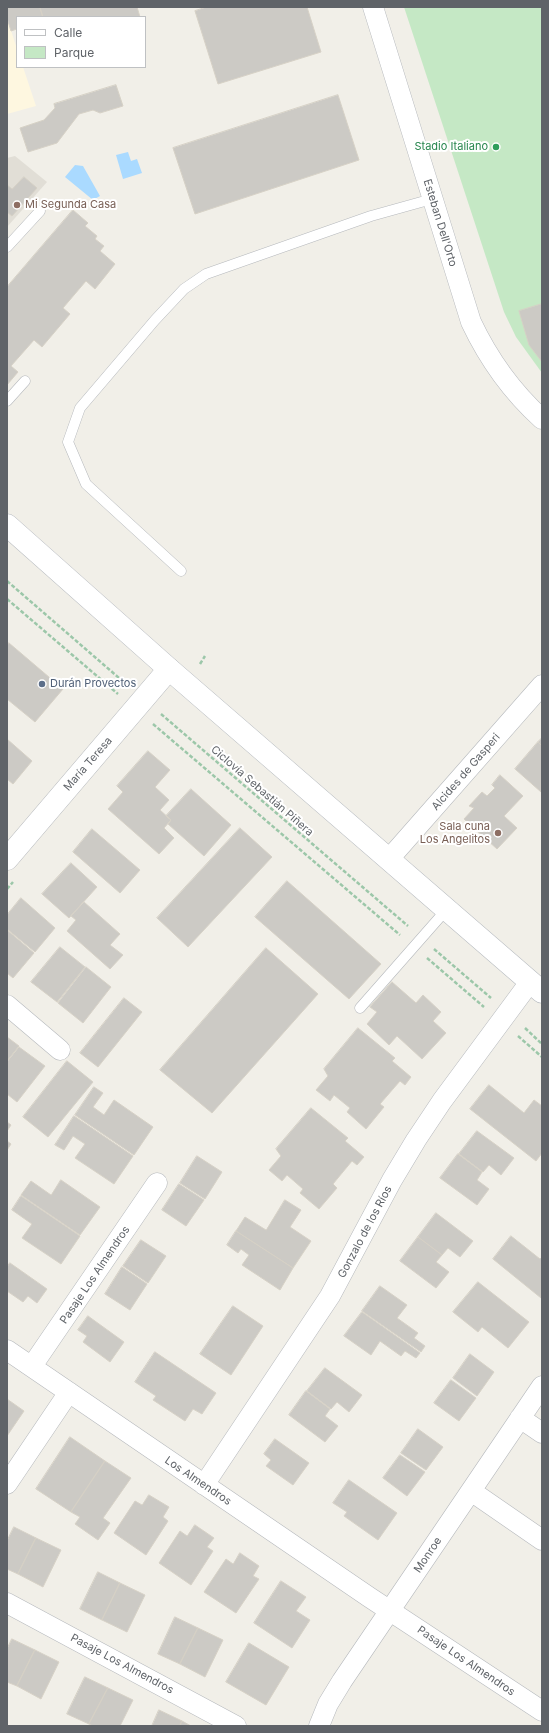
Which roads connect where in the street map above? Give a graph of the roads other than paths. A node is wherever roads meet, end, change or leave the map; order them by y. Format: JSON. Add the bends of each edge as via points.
{"nodes":[{"id":1,"x":373,"y":7,"type":"edge"},
{"id":2,"x":432,"y":198,"type":"junction"},
{"id":3,"x":40,"y":211,"type":"dead end"},
{"id":4,"x":7,"y":247,"type":"edge"},
{"id":5,"x":25,"y":381,"type":"dead end"},
{"id":6,"x":7,"y":401,"type":"edge"},
{"id":7,"x":542,"y":419,"type":"edge"},
{"id":8,"x":7,"y":526,"type":"edge"},
{"id":9,"x":181,"y":571,"type":"dead end"},
{"id":10,"x":169,"y":669,"type":"junction"},
{"id":11,"x":542,"y":685,"type":"edge"},
{"id":12,"x":389,"y":858,"type":"junction"},
{"id":13,"x":7,"y":859,"type":"edge"},
{"id":14,"x":447,"y":909,"type":"junction"},
{"id":15,"x":536,"y":987,"type":"edge"},
{"id":16,"x":7,"y":1005,"type":"edge"},
{"id":17,"x":360,"y":1008,"type":"dead end"},
{"id":18,"x":60,"y":1050,"type":"dead end"},
{"id":19,"x":157,"y":1183,"type":"dead end"},
{"id":20,"x":7,"y":1350,"type":"edge"},
{"id":21,"x":32,"y":1366,"type":"junction"},
{"id":22,"x":542,"y":1386,"type":"edge"},
{"id":23,"x":69,"y":1392,"type":"junction"},
{"id":24,"x":520,"y":1418,"type":"junction"},
{"id":25,"x":542,"y":1433,"type":"edge"},
{"id":26,"x":7,"y":1484,"type":"edge"},
{"id":27,"x":204,"y":1485,"type":"junction"},
{"id":28,"x":471,"y":1491,"type":"junction"},
{"id":29,"x":542,"y":1540,"type":"edge"},
{"id":30,"x":7,"y":1603,"type":"edge"},
{"id":31,"x":390,"y":1611,"type":"junction"},
{"id":32,"x":542,"y":1712,"type":"edge"},
{"id":33,"x":236,"y":1726,"type":"edge"},
{"id":34,"x":319,"y":1726,"type":"edge"}],
"edges":[{"from":1,"to":2,"type":"street","name":"Esteban Dell'Orto"},
{"from":2,"to":7,"type":"street","name":"Esteban Dell'Orto","via":[[481,344],[507,384]]},
{"from":2,"to":9,"type":"lane","via":[[371,216],[206,274],[184,289],[80,408],[68,442],[86,484]]},
{"from":3,"to":4,"type":"lane"},
{"from":5,"to":6,"type":"lane"},
{"from":8,"to":10,"type":"main road"},
{"from":10,"to":12,"type":"main road"},
{"from":10,"to":13,"type":"main road","name":"María Teresa"},
{"from":11,"to":12,"type":"street","name":"Alcides de Gasperi"},
{"from":12,"to":14,"type":"main road"},
{"from":14,"to":15,"type":"main road"},
{"from":14,"to":17,"type":"lane"},
{"from":15,"to":27,"type":"street","name":"Gonzalo de los Ríos","via":[[504,1016],[442,1101],[385,1192],[330,1296]]},
{"from":16,"to":18,"type":"street"},
{"from":19,"to":21,"type":"street","name":"Pasaje Los Almendros"},
{"from":20,"to":21,"type":"street","name":"Los Almendros"},
{"from":21,"to":23,"type":"street","name":"Los Almendros"},
{"from":22,"to":24,"type":"street","name":"Monroe"},
{"from":23,"to":26,"type":"street"},
{"from":23,"to":27,"type":"street","name":"Los Almendros"},
{"from":24,"to":25,"type":"street"},
{"from":24,"to":28,"type":"street","name":"Monroe"},
{"from":27,"to":31,"type":"street","name":"Los Almendros"},
{"from":28,"to":29,"type":"street"},
{"from":28,"to":31,"type":"street","name":"Monroe"},
{"from":30,"to":33,"type":"street","name":"Pasaje Los Almendros"},
{"from":31,"to":32,"type":"street","name":"Pasaje Los Almendros"},
{"from":31,"to":34,"type":"street","name":"Monroe","via":[[339,1686]]}]}
